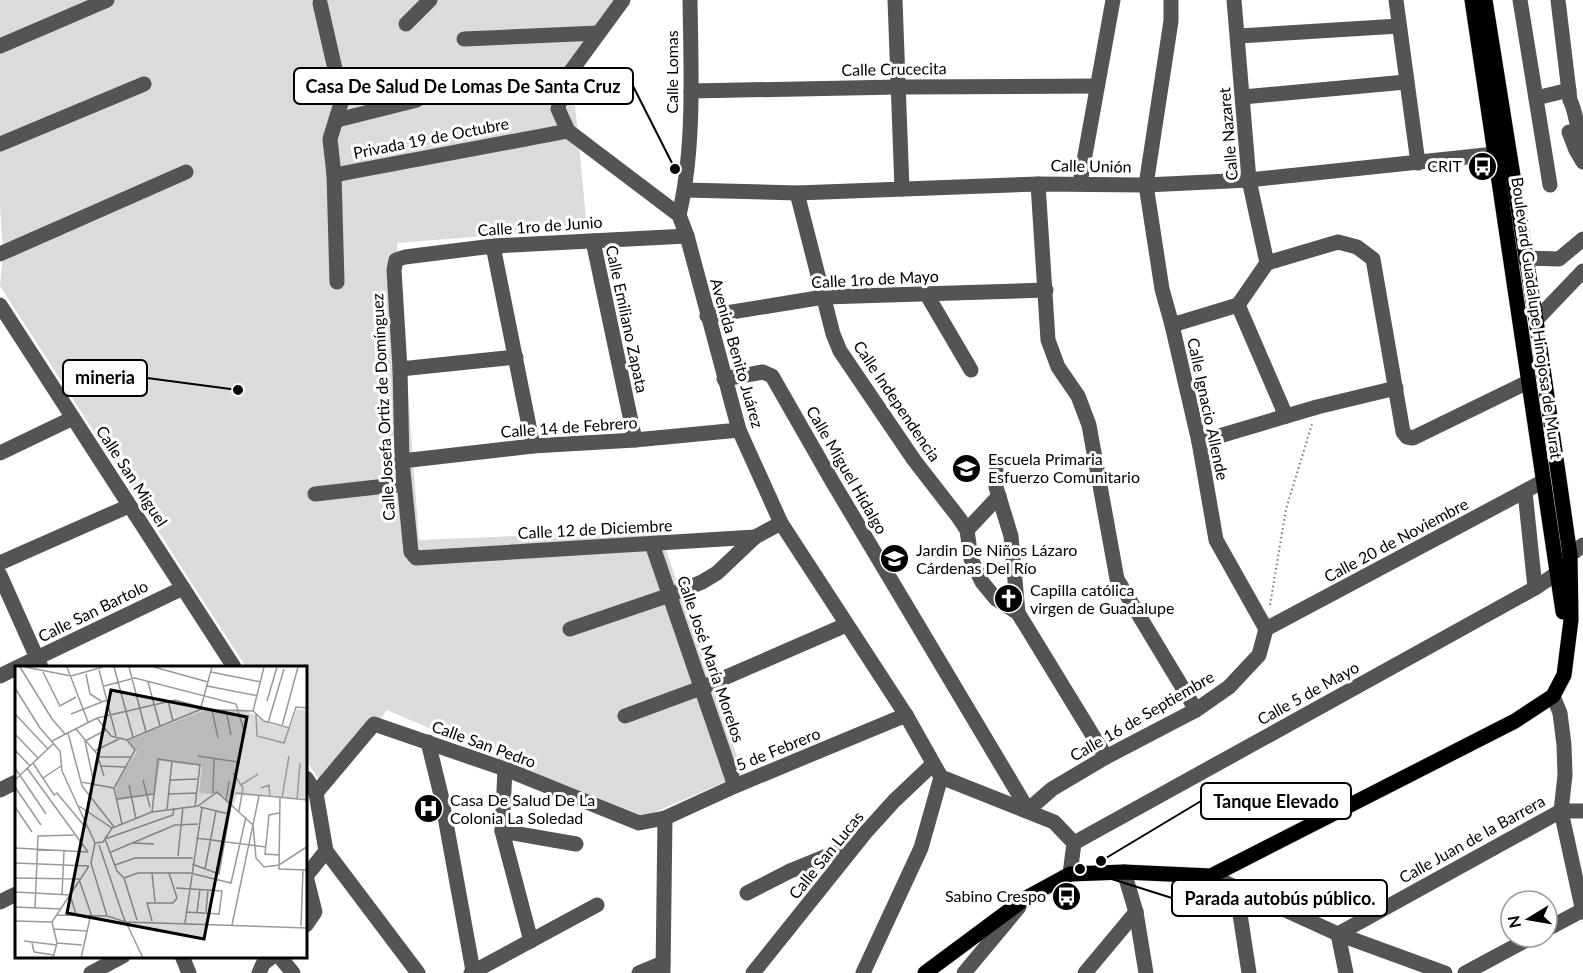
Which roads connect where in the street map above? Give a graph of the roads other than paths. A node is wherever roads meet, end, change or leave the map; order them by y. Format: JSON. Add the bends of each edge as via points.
{"nodes":[{"id":1,"x":107,"y":0,"type":"edge"},
{"id":2,"x":430,"y":0,"type":"edge"},
{"id":3,"x":623,"y":0,"type":"edge"},
{"id":4,"x":690,"y":0,"type":"edge"},
{"id":5,"x":895,"y":0,"type":"edge"},
{"id":6,"x":1113,"y":0,"type":"edge"},
{"id":7,"x":1171,"y":0,"type":"edge"},
{"id":8,"x":1234,"y":0,"type":"edge"},
{"id":9,"x":1396,"y":0,"type":"edge"},
{"id":10,"x":1472,"y":0,"type":"edge"},
{"id":11,"x":1485,"y":0,"type":"edge"},
{"id":12,"x":1520,"y":0,"type":"edge"},
{"id":13,"x":1558,"y":0,"type":"edge"},
{"id":14,"x":320,"y":3,"type":"dead end"},
{"id":15,"x":406,"y":24,"type":"dead end"},
{"id":16,"x":1399,"y":26,"type":"junction"},
{"id":17,"x":598,"y":33,"type":"junction"},
{"id":18,"x":1239,"y":36,"type":"junction"},
{"id":19,"x":464,"y":39,"type":"dead end"},
{"id":20,"x":0,"y":46,"type":"edge"},
{"id":21,"x":1406,"y":82,"type":"junction"},
{"id":22,"x":144,"y":84,"type":"dead end"},
{"id":23,"x":1097,"y":86,"type":"junction"},
{"id":24,"x":898,"y":87,"type":"junction"},
{"id":25,"x":691,"y":91,"type":"junction"},
{"id":26,"x":1569,"y":95,"type":"junction"},
{"id":27,"x":1243,"y":97,"type":"junction"},
{"id":28,"x":1536,"y":98,"type":"junction"},
{"id":29,"x":417,"y":100,"type":"dead end"},
{"id":30,"x":337,"y":120,"type":"junction"},
{"id":31,"x":568,"y":131,"type":"junction"},
{"id":32,"x":1583,"y":143,"type":"edge"},
{"id":33,"x":0,"y":144,"type":"edge"},
{"id":34,"x":1495,"y":153,"type":"junction"},
{"id":35,"x":1583,"y":162,"type":"edge"},
{"id":36,"x":1418,"y":163,"type":"junction"},
{"id":37,"x":186,"y":172,"type":"dead end"},
{"id":38,"x":334,"y":175,"type":"junction"},
{"id":39,"x":1249,"y":180,"type":"junction"},
{"id":40,"x":1080,"y":183,"type":"junction"},
{"id":41,"x":1038,"y":184,"type":"junction"},
{"id":42,"x":1146,"y":185,"type":"junction"},
{"id":43,"x":1550,"y":185,"type":"dead end"},
{"id":44,"x":902,"y":189,"type":"junction"},
{"id":45,"x":685,"y":190,"type":"junction"},
{"id":46,"x":797,"y":193,"type":"junction"},
{"id":47,"x":679,"y":215,"type":"junction"},
{"id":48,"x":687,"y":236,"type":"junction"},
{"id":49,"x":1583,"y":238,"type":"edge"},
{"id":50,"x":592,"y":241,"type":"junction"},
{"id":51,"x":493,"y":246,"type":"junction"},
{"id":52,"x":0,"y":254,"type":"edge"},
{"id":53,"x":1525,"y":258,"type":"junction"},
{"id":54,"x":396,"y":260,"type":"joint"},
{"id":55,"x":1267,"y":263,"type":"junction"},
{"id":56,"x":1583,"y":271,"type":"edge"},
{"id":57,"x":337,"y":282,"type":"dead end"},
{"id":58,"x":1046,"y":290,"type":"junction"},
{"id":59,"x":927,"y":295,"type":"junction"},
{"id":60,"x":824,"y":297,"type":"junction"},
{"id":61,"x":0,"y":305,"type":"edge"},
{"id":62,"x":1238,"y":305,"type":"junction"},
{"id":63,"x":707,"y":316,"type":"junction"},
{"id":64,"x":1536,"y":320,"type":"junction"},
{"id":65,"x":1172,"y":326,"type":"junction"},
{"id":66,"x":516,"y":357,"type":"junction"},
{"id":67,"x":400,"y":369,"type":"junction"},
{"id":68,"x":971,"y":370,"type":"dead end"},
{"id":69,"x":724,"y":379,"type":"junction"},
{"id":70,"x":1528,"y":382,"type":"junction"},
{"id":71,"x":1396,"y":388,"type":"junction"},
{"id":72,"x":1286,"y":416,"type":"junction"},
{"id":73,"x":74,"y":418,"type":"junction"},
{"id":74,"x":739,"y":430,"type":"junction"},
{"id":75,"x":635,"y":440,"type":"junction"},
{"id":76,"x":1199,"y":442,"type":"junction"},
{"id":77,"x":533,"y":446,"type":"junction"},
{"id":78,"x":0,"y":453,"type":"edge"},
{"id":79,"x":402,"y":461,"type":"junction"},
{"id":80,"x":996,"y":470,"type":"dead end"},
{"id":81,"x":1542,"y":482,"type":"junction"},
{"id":82,"x":404,"y":484,"type":"junction"},
{"id":83,"x":1525,"y":492,"type":"junction"},
{"id":84,"x":315,"y":494,"type":"dead end"},
{"id":85,"x":999,"y":496,"type":"junction"},
{"id":86,"x":129,"y":506,"type":"junction"},
{"id":87,"x":781,"y":524,"type":"junction"},
{"id":88,"x":967,"y":530,"type":"junction"},
{"id":89,"x":755,"y":537,"type":"junction"},
{"id":90,"x":652,"y":544,"type":"junction"},
{"id":91,"x":1583,"y":545,"type":"edge"},
{"id":92,"x":411,"y":552,"type":"joint"},
{"id":93,"x":1570,"y":555,"type":"junction"},
{"id":94,"x":0,"y":563,"type":"edge"},
{"id":95,"x":1558,"y":572,"type":"junction"},
{"id":96,"x":0,"y":575,"type":"edge"},
{"id":97,"x":183,"y":588,"type":"junction"},
{"id":98,"x":1535,"y":588,"type":"junction"},
{"id":99,"x":670,"y":595,"type":"junction"},
{"id":100,"x":1018,"y":613,"type":"junction"},
{"id":101,"x":846,"y":625,"type":"junction"},
{"id":102,"x":570,"y":629,"type":"dead end"},
{"id":103,"x":1266,"y":629,"type":"junction"},
{"id":104,"x":1569,"y":642,"type":"junction"},
{"id":105,"x":39,"y":663,"type":"edge"},
{"id":106,"x":233,"y":666,"type":"edge"},
{"id":107,"x":15,"y":669,"type":"edge"},
{"id":108,"x":0,"y":676,"type":"edge"},
{"id":109,"x":701,"y":688,"type":"junction"},
{"id":110,"x":1553,"y":696,"type":"junction"},
{"id":111,"x":1196,"y":710,"type":"junction"},
{"id":112,"x":625,"y":716,"type":"dead end"},
{"id":113,"x":906,"y":716,"type":"junction"},
{"id":114,"x":428,"y":742,"type":"junction"},
{"id":115,"x":1106,"y":757,"type":"junction"},
{"id":116,"x":505,"y":769,"type":"junction"},
{"id":117,"x":937,"y":770,"type":"junction"},
{"id":118,"x":308,"y":781,"type":"edge"},
{"id":119,"x":15,"y":782,"type":"edge"},
{"id":120,"x":735,"y":786,"type":"junction"},
{"id":121,"x":0,"y":790,"type":"edge"},
{"id":122,"x":316,"y":793,"type":"junction"},
{"id":123,"x":1028,"y":810,"type":"junction"},
{"id":124,"x":1561,"y":811,"type":"junction"},
{"id":125,"x":1583,"y":811,"type":"edge"},
{"id":126,"x":665,"y":818,"type":"junction"},
{"id":127,"x":502,"y":831,"type":"junction"},
{"id":128,"x":1074,"y":843,"type":"junction"},
{"id":129,"x":576,"y":844,"type":"dead end"},
{"id":130,"x":856,"y":844,"type":"junction"},
{"id":131,"x":326,"y":851,"type":"junction"},
{"id":132,"x":1124,"y":872,"type":"junction"},
{"id":133,"x":308,"y":874,"type":"edge"},
{"id":134,"x":1070,"y":874,"type":"junction"},
{"id":135,"x":1211,"y":876,"type":"junction"},
{"id":136,"x":308,"y":885,"type":"edge"},
{"id":137,"x":1236,"y":888,"type":"junction"},
{"id":138,"x":747,"y":893,"type":"dead end"},
{"id":139,"x":15,"y":894,"type":"edge"},
{"id":140,"x":1026,"y":898,"type":"junction"},
{"id":141,"x":0,"y":902,"type":"edge"},
{"id":142,"x":597,"y":905,"type":"dead end"},
{"id":143,"x":1583,"y":911,"type":"edge"},
{"id":144,"x":1136,"y":912,"type":"junction"},
{"id":145,"x":308,"y":922,"type":"edge"},
{"id":146,"x":1559,"y":923,"type":"edge"},
{"id":147,"x":1338,"y":934,"type":"junction"},
{"id":148,"x":531,"y":941,"type":"junction"},
{"id":149,"x":1510,"y":949,"type":"edge"},
{"id":150,"x":121,"y":958,"type":"edge"},
{"id":151,"x":182,"y":958,"type":"edge"},
{"id":152,"x":272,"y":958,"type":"edge"},
{"id":153,"x":280,"y":958,"type":"edge"},
{"id":154,"x":663,"y":968,"type":"edge"},
{"id":155,"x":472,"y":972,"type":"edge"},
{"id":156,"x":91,"y":973,"type":"edge"},
{"id":157,"x":189,"y":973,"type":"edge"},
{"id":158,"x":259,"y":973,"type":"edge"},
{"id":159,"x":293,"y":973,"type":"edge"},
{"id":160,"x":418,"y":973,"type":"edge"},
{"id":161,"x":639,"y":973,"type":"edge"},
{"id":162,"x":753,"y":973,"type":"edge"},
{"id":163,"x":863,"y":973,"type":"edge"},
{"id":164,"x":924,"y":973,"type":"edge"},
{"id":165,"x":964,"y":973,"type":"edge"},
{"id":166,"x":1085,"y":973,"type":"edge"},
{"id":167,"x":1146,"y":973,"type":"edge"},
{"id":168,"x":1250,"y":973,"type":"edge"},
{"id":169,"x":1346,"y":973,"type":"edge"},
{"id":170,"x":1445,"y":973,"type":"edge"},
{"id":171,"x":1465,"y":973,"type":"edge"}],
"edges":[{"from":1,"to":20,"type":"street"},
{"from":2,"to":15,"type":"street"},
{"from":3,"to":17,"type":"street"},
{"from":4,"to":25,"type":"street","name":"Calle Lomas"},
{"from":5,"to":24,"type":"street"},
{"from":6,"to":23,"type":"street"},
{"from":7,"to":42,"type":"street","name":"Calle Ignacio Allende"},
{"from":8,"to":18,"type":"street","name":"Calle Nazaret"},
{"from":9,"to":16,"type":"street"},
{"from":10,"to":34,"type":"main road","name":"Boulevard Guadalupe Hinojosa de Murat"},
{"from":11,"to":53,"type":"main road","name":"Boulevard Guadalupe Hinojosa de Murat"},
{"from":12,"to":28,"type":"street"},
{"from":13,"to":26,"type":"street"},
{"from":14,"to":30,"type":"street","via":[[342,100]]},
{"from":16,"to":18,"type":"street"},
{"from":16,"to":21,"type":"street"},
{"from":17,"to":19,"type":"street"},
{"from":17,"to":31,"type":"street","via":[[563,82],[558,109]]},
{"from":18,"to":27,"type":"street","name":"Calle Nazaret"},
{"from":21,"to":27,"type":"street"},
{"from":21,"to":36,"type":"street"},
{"from":22,"to":33,"type":"street"},
{"from":23,"to":24,"type":"street","name":"Calle Crucecita"},
{"from":23,"to":40,"type":"street"},
{"from":24,"to":25,"type":"street","name":"Calle Crucecita"},
{"from":24,"to":44,"type":"street"},
{"from":25,"to":45,"type":"street","name":"Calle Lomas"},
{"from":26,"to":28,"type":"street"},
{"from":26,"to":32,"type":"street"},
{"from":26,"to":35,"type":"street","via":[[1569,133]]},
{"from":27,"to":39,"type":"street","name":"Calle Nazaret"},
{"from":28,"to":43,"type":"street"},
{"from":29,"to":30,"type":"street"},
{"from":30,"to":38,"type":"street","via":[[330,140]]},
{"from":31,"to":38,"type":"street","name":"Privada 19 de Octubre"},
{"from":31,"to":47,"type":"street"},
{"from":34,"to":36,"type":"street","name":"Calle Unión"},
{"from":34,"to":70,"type":"main road","name":"Boulevard Guadalupe Hinojosa de Murat"},
{"from":36,"to":39,"type":"street","name":"Calle Unión"},
{"from":37,"to":52,"type":"street"},
{"from":38,"to":57,"type":"street","name":"Privada 19 de Octubre"},
{"from":39,"to":42,"type":"street","name":"Calle Unión"},
{"from":39,"to":55,"type":"street","name":"Calle Nazaret"},
{"from":40,"to":41,"type":"street","name":"Calle Unión"},
{"from":40,"to":42,"type":"street","name":"Calle Unión"},
{"from":41,"to":44,"type":"street","name":"Calle Unión"},
{"from":41,"to":58,"type":"street"},
{"from":42,"to":65,"type":"street","name":"Calle Ignacio Allende","via":[[1162,289]]},
{"from":44,"to":46,"type":"street","name":"Calle Unión"},
{"from":45,"to":46,"type":"street","name":"Calle Unión"},
{"from":45,"to":47,"type":"street","name":"Calle Lomas"},
{"from":46,"to":60,"type":"street","name":"Calle Independencia"},
{"from":47,"to":48,"type":"street","name":"Avenida Benito Juárez"},
{"from":48,"to":50,"type":"street","name":"Calle 1ro de Junio"},
{"from":48,"to":63,"type":"street","name":"Avenida Benito Juárez"},
{"from":49,"to":53,"type":"street","via":[[1559,259]]},
{"from":50,"to":51,"type":"street","name":"Calle 1ro de Junio"},
{"from":50,"to":75,"type":"street","name":"Calle Emiliano Zapata"},
{"from":51,"to":54,"type":"street","name":"Calle 1ro de Junio"},
{"from":51,"to":66,"type":"street"},
{"from":53,"to":64,"type":"main road","name":"Boulevard Guadalupe Hinojosa de Murat"},
{"from":54,"to":67,"type":"street","name":"Calle Josefa Ortiz de Domínguez"},
{"from":55,"to":62,"type":"street"},
{"from":55,"to":71,"type":"street","via":[[1338,243],[1357,247],[1373,259]]},
{"from":56,"to":64,"type":"street"},
{"from":58,"to":59,"type":"street","name":"Calle 1ro de Mayo"},
{"from":58,"to":111,"type":"street","via":[[1048,340],[1089,425],[1117,579]]},
{"from":59,"to":60,"type":"street","name":"Calle 1ro de Mayo"},
{"from":59,"to":68,"type":"street"},
{"from":60,"to":63,"type":"street","name":"Calle 1ro de Mayo"},
{"from":60,"to":88,"type":"street","name":"Calle Independencia","via":[[840,351]]},
{"from":61,"to":73,"type":"street","name":"Calle San Miguel"},
{"from":62,"to":65,"type":"street"},
{"from":62,"to":72,"type":"street"},
{"from":63,"to":69,"type":"street","name":"Avenida Benito Juárez"},
{"from":64,"to":93,"type":"main road","name":"Boulevard Guadalupe Hinojosa de Murat"},
{"from":65,"to":76,"type":"street","name":"Calle Ignacio Allende"},
{"from":66,"to":67,"type":"street"},
{"from":66,"to":77,"type":"street"},
{"from":67,"to":79,"type":"street","name":"Calle Josefa Ortiz de Domínguez"},
{"from":69,"to":74,"type":"street","name":"Avenida Benito Juárez"},
{"from":69,"to":123,"type":"street","name":"Calle Miguel Hidalgo","via":[[763,372],[772,376]]},
{"from":70,"to":71,"type":"street","via":[[1413,438],[1403,432]]},
{"from":70,"to":81,"type":"main road","name":"Boulevard Guadalupe Hinojosa de Murat"},
{"from":71,"to":72,"type":"street"},
{"from":72,"to":76,"type":"street"},
{"from":73,"to":78,"type":"street"},
{"from":73,"to":86,"type":"street","name":"Calle San Miguel"},
{"from":74,"to":75,"type":"street","name":"Calle 14 de Febrero"},
{"from":74,"to":87,"type":"street","name":"Avenida Benito Juárez"},
{"from":75,"to":77,"type":"street","name":"Calle 14 de Febrero"},
{"from":76,"to":103,"type":"street","name":"Calle Ignacio Allende","via":[[1216,540]]},
{"from":77,"to":79,"type":"street","name":"Calle 14 de Febrero"},
{"from":79,"to":82,"type":"street","name":"Calle Josefa Ortiz de Domínguez"},
{"from":80,"to":85,"type":"street"},
{"from":81,"to":83,"type":"street","name":"Calle 20 de Noviembre"},
{"from":81,"to":95,"type":"main road","name":"Boulevard Guadalupe Hinojosa de Murat"},
{"from":82,"to":84,"type":"street"},
{"from":82,"to":92,"type":"street","name":"Calle Josefa Ortiz de Domínguez"},
{"from":83,"to":98,"type":"street"},
{"from":83,"to":103,"type":"street","name":"Calle 20 de Noviembre"},
{"from":85,"to":88,"type":"street"},
{"from":85,"to":100,"type":"street","via":[[1011,536]]},
{"from":86,"to":94,"type":"street"},
{"from":86,"to":97,"type":"street","name":"Calle San Miguel"},
{"from":87,"to":89,"type":"street","name":"Calle 12 de Diciembre"},
{"from":87,"to":101,"type":"street","name":"Avenida Benito Juárez"},
{"from":88,"to":100,"type":"street","name":"Calle Independencia","via":[[971,560],[982,582]]},
{"from":89,"to":90,"type":"street","name":"Calle 12 de Diciembre"},
{"from":89,"to":99,"type":"street","via":[[717,573]]},
{"from":90,"to":92,"type":"street","name":"Calle 12 de Diciembre","via":[[416,558]]},
{"from":90,"to":99,"type":"street","name":"Calle José María Morelos"},
{"from":91,"to":93,"type":"street","name":"Calle 5 de Mayo"},
{"from":93,"to":95,"type":"street","name":"Calle 5 de Mayo"},
{"from":93,"to":104,"type":"main road","name":"Boulevard Guadalupe Hinojosa de Murat"},
{"from":95,"to":98,"type":"street","name":"Calle 5 de Mayo"},
{"from":95,"to":104,"type":"main road","name":"Boulevard Guadalupe Hinojosa de Murat"},
{"from":96,"to":105,"type":"street"},
{"from":97,"to":105,"type":"street","name":"Calle San Bartolo"},
{"from":97,"to":106,"type":"street","name":"Calle San Miguel"},
{"from":98,"to":128,"type":"street","name":"Calle 5 de Mayo"},
{"from":99,"to":102,"type":"street"},
{"from":99,"to":109,"type":"street","name":"Calle José María Morelos"},
{"from":100,"to":115,"type":"street","name":"Calle Independencia"},
{"from":101,"to":109,"type":"street"},
{"from":101,"to":113,"type":"street","name":"Avenida Benito Juárez"},
{"from":103,"to":111,"type":"street","name":"Calle 16 de Septiembre","via":[[1259,656],[1229,687]]},
{"from":104,"to":110,"type":"main road","name":"Boulevard Guadalupe Hinojosa de Murat","via":[[1564,675]]},
{"from":107,"to":108,"type":"street","name":"Calle San Bartolo"},
{"from":109,"to":112,"type":"street"},
{"from":109,"to":120,"type":"street","name":"Calle José María Morelos"},
{"from":110,"to":124,"type":"street","via":[[1560,713],[1564,745]]},
{"from":110,"to":135,"type":"main road","via":[[1515,721]]},
{"from":111,"to":115,"type":"street","name":"Calle 16 de Septiembre"},
{"from":113,"to":117,"type":"street","name":"Avenida Benito Juárez"},
{"from":113,"to":120,"type":"street","name":"5 de Febrero"},
{"from":114,"to":116,"type":"street","name":"Calle San Pedro"},
{"from":114,"to":122,"type":"street","name":"Calle San Pedro","via":[[374,724]]},
{"from":114,"to":155,"type":"street"},
{"from":115,"to":123,"type":"street","name":"Calle 16 de Septiembre","via":[[1052,789]]},
{"from":116,"to":126,"type":"street","name":"Calle San Pedro","via":[[639,823]]},
{"from":116,"to":127,"type":"street"},
{"from":117,"to":123,"type":"street"},
{"from":117,"to":130,"type":"street","name":"Calle San Lucas","via":[[894,801]]},
{"from":117,"to":163,"type":"street","via":[[921,848]]},
{"from":118,"to":122,"type":"street"},
{"from":119,"to":121,"type":"street"},
{"from":120,"to":126,"type":"street","name":"5 de Febrero"},
{"from":122,"to":131,"type":"street"},
{"from":123,"to":128,"type":"street","via":[[1054,822]]},
{"from":124,"to":125,"type":"street"},
{"from":124,"to":143,"type":"street"},
{"from":124,"to":147,"type":"street","name":"Calle Juan de la Barrera"},
{"from":126,"to":154,"type":"street"},
{"from":127,"to":129,"type":"street"},
{"from":127,"to":148,"type":"street"},
{"from":128,"to":134,"type":"street"},
{"from":130,"to":138,"type":"street"},
{"from":130,"to":162,"type":"street","name":"Calle San Lucas"},
{"from":131,"to":133,"type":"street"},
{"from":131,"to":160,"type":"street"},
{"from":132,"to":134,"type":"main road"},
{"from":132,"to":135,"type":"main road"},
{"from":132,"to":144,"type":"street"},
{"from":134,"to":140,"type":"main road"},
{"from":135,"to":137,"type":"street"},
{"from":136,"to":145,"type":"street","via":[[315,912]]},
{"from":137,"to":147,"type":"street"},
{"from":137,"to":168,"type":"street"},
{"from":139,"to":141,"type":"street"},
{"from":140,"to":164,"type":"main road"},
{"from":140,"to":165,"type":"street"},
{"from":142,"to":148,"type":"street"},
{"from":143,"to":146,"type":"street"},
{"from":144,"to":166,"type":"street"},
{"from":144,"to":167,"type":"street"},
{"from":147,"to":169,"type":"street"},
{"from":147,"to":170,"type":"street"},
{"from":148,"to":155,"type":"street"},
{"from":149,"to":171,"type":"street"},
{"from":150,"to":156,"type":"street"},
{"from":151,"to":157,"type":"street"},
{"from":152,"to":158,"type":"street"},
{"from":153,"to":159,"type":"street"},
{"from":154,"to":161,"type":"street"}]}
